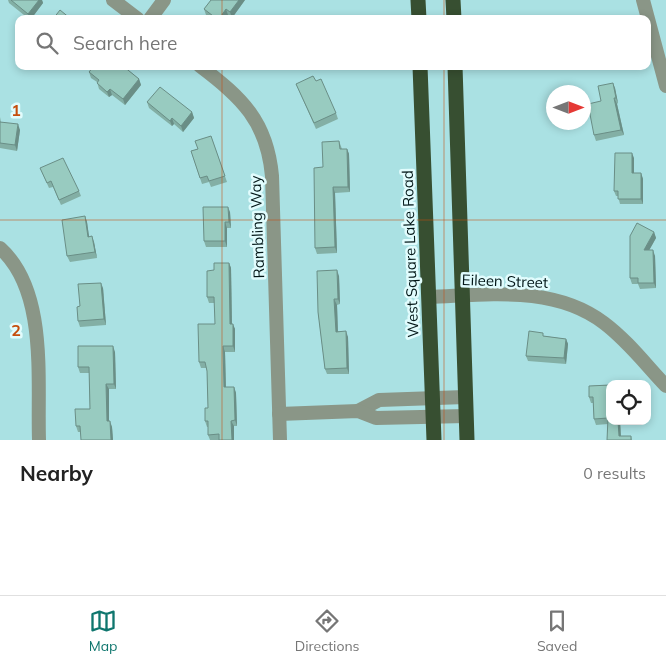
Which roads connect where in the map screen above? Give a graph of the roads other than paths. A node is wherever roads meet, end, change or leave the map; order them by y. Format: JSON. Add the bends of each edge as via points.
{"nodes":[{"id":1,"x":113,"y":0,"type":"edge"},
{"id":2,"x":164,"y":0,"type":"edge"},
{"id":3,"x":418,"y":0,"type":"edge"},
{"id":4,"x":453,"y":0,"type":"edge"},
{"id":5,"x":643,"y":0,"type":"edge"},
{"id":6,"x":133,"y":15,"type":"edge"},
{"id":7,"x":153,"y":15,"type":"edge"},
{"id":8,"x":419,"y":15,"type":"edge"},
{"id":9,"x":454,"y":15,"type":"edge"},
{"id":10,"x":647,"y":15,"type":"edge"},
{"id":11,"x":651,"y":30,"type":"edge"},
{"id":12,"x":205,"y":70,"type":"edge"},
{"id":13,"x":420,"y":70,"type":"edge"},
{"id":14,"x":455,"y":70,"type":"edge"},
{"id":15,"x":666,"y":86,"type":"edge"},
{"id":16,"x":0,"y":248,"type":"edge"},
{"id":17,"x":462,"y":296,"type":"junction"},
{"id":18,"x":430,"y":297,"type":"junction"},
{"id":19,"x":666,"y":386,"type":"edge"},
{"id":20,"x":433,"y":398,"type":"junction"},
{"id":21,"x":466,"y":398,"type":"junction"},
{"id":22,"x":358,"y":411,"type":"junction"},
{"id":23,"x":279,"y":414,"type":"junction"},
{"id":24,"x":466,"y":416,"type":"junction"},
{"id":25,"x":434,"y":417,"type":"junction"},
{"id":26,"x":39,"y":440,"type":"edge"},
{"id":27,"x":280,"y":440,"type":"edge"},
{"id":28,"x":434,"y":440,"type":"edge"},
{"id":29,"x":467,"y":440,"type":"edge"}],
"edges":[{"from":1,"to":6,"type":"street"},
{"from":2,"to":7,"type":"street"},
{"from":3,"to":8,"type":"highway"},
{"from":4,"to":9,"type":"highway"},
{"from":5,"to":10,"type":"street"},
{"from":11,"to":15,"type":"street"},
{"from":12,"to":23,"type":"street","name":"Rambling Way","via":[[248,108],[268,150],[272,176]]},
{"from":13,"to":18,"type":"highway","name":"West Square Lake Road"},
{"from":14,"to":17,"type":"highway"},
{"from":16,"to":26,"type":"street","via":[[25,281],[33,307]]},
{"from":17,"to":18,"type":"street","name":"Eileen Street"},
{"from":17,"to":19,"type":"street","name":"Eileen Street","via":[[532,296],[582,309],[619,335]]},
{"from":17,"to":21,"type":"highway"},
{"from":18,"to":20,"type":"highway","name":"West Square Lake Road"},
{"from":20,"to":21,"type":"street"},
{"from":20,"to":22,"type":"street","via":[[379,400]]},
{"from":20,"to":25,"type":"highway","name":"West Square Lake Road"},
{"from":21,"to":24,"type":"highway"},
{"from":22,"to":23,"type":"street"},
{"from":22,"to":25,"type":"street","via":[[376,418]]},
{"from":23,"to":27,"type":"street","name":"Rambling Way"},
{"from":24,"to":25,"type":"street"},
{"from":24,"to":29,"type":"highway"},
{"from":25,"to":28,"type":"highway","name":"West Square Lake Road"}]}
